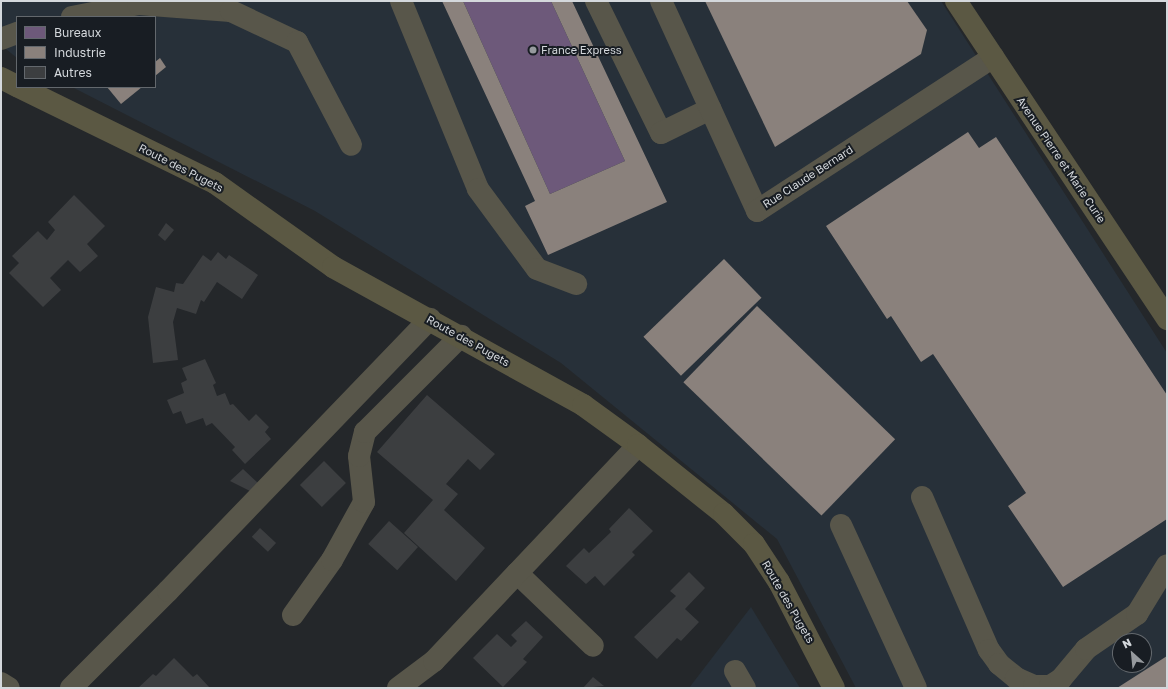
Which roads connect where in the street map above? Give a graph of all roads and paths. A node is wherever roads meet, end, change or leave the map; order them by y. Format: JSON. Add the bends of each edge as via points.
{"nodes":[{"id":1,"x":401,"y":1,"type":"edge"},
{"id":2,"x":596,"y":1,"type":"edge"},
{"id":3,"x":661,"y":1,"type":"edge"},
{"id":4,"x":956,"y":1,"type":"edge"},
{"id":5,"x":77,"y":16,"type":"edge"},
{"id":6,"x":16,"y":33,"type":"edge"},
{"id":7,"x":1,"y":39,"type":"edge"},
{"id":8,"x":993,"y":57,"type":"junction"},
{"id":9,"x":1,"y":78,"type":"edge"},
{"id":10,"x":16,"y":86,"type":"edge"},
{"id":11,"x":20,"y":88,"type":"edge"},
{"id":12,"x":710,"y":109,"type":"junction"},
{"id":13,"x":351,"y":145,"type":"dead end"},
{"id":14,"x":576,"y":284,"type":"dead end"},
{"id":15,"x":430,"y":319,"type":"junction"},
{"id":16,"x":1167,"y":319,"type":"edge"},
{"id":17,"x":461,"y":336,"type":"junction"},
{"id":18,"x":638,"y":445,"type":"junction"},
{"id":19,"x":922,"y":497,"type":"dead end"},
{"id":20,"x":841,"y":525,"type":"dead end"},
{"id":21,"x":1167,"y":565,"type":"edge"},
{"id":22,"x":517,"y":573,"type":"junction"},
{"id":23,"x":293,"y":615,"type":"dead end"},
{"id":24,"x":593,"y":646,"type":"dead end"},
{"id":25,"x":1,"y":683,"type":"edge"},
{"id":26,"x":9,"y":688,"type":"edge"},
{"id":27,"x":71,"y":688,"type":"edge"},
{"id":28,"x":398,"y":688,"type":"edge"},
{"id":29,"x":834,"y":688,"type":"edge"},
{"id":30,"x":916,"y":688,"type":"edge"}],
"edges":[{"from":1,"to":14,"type":"street","via":[[478,189],[537,270]]},
{"from":2,"to":12,"type":"street","via":[[661,133]]},
{"from":3,"to":12,"type":"street","name":"Rue Claude Bernard"},
{"from":4,"to":8,"type":"main road","name":"Avenue Pierre et Marie Curie"},
{"from":5,"to":13,"type":"street","via":[[138,4],[231,11],[297,42]]},
{"from":6,"to":7,"type":"street"},
{"from":8,"to":12,"type":"street","name":"Rue Claude Bernard","via":[[757,211]]},
{"from":8,"to":16,"type":"main road","name":"Avenue Pierre et Marie Curie"},
{"from":9,"to":10,"type":"main road","name":"Route des Pugets"},
{"from":11,"to":15,"type":"main road","name":"Route des Pugets","via":[[215,182],[333,267]]},
{"from":15,"to":17,"type":"main road","name":"Route des Pugets"},
{"from":15,"to":27,"type":"street","via":[[179,580]]},
{"from":17,"to":18,"type":"main road","name":"Route des Pugets","via":[[583,405]]},
{"from":17,"to":23,"type":"street","via":[[365,432],[359,456],[364,502],[332,560]]},
{"from":18,"to":22,"type":"street"},
{"from":18,"to":29,"type":"main road","name":"Route des Pugets","via":[[724,514],[754,544],[779,582]]},
{"from":19,"to":21,"type":"street","via":[[989,650],[999,664],[1016,678],[1034,686],[1050,686],[1061,679],[1086,649],[1137,614]]},
{"from":20,"to":30,"type":"street"},
{"from":22,"to":24,"type":"street"},
{"from":22,"to":28,"type":"street","via":[[434,661]]},
{"from":25,"to":26,"type":"street"}]}
